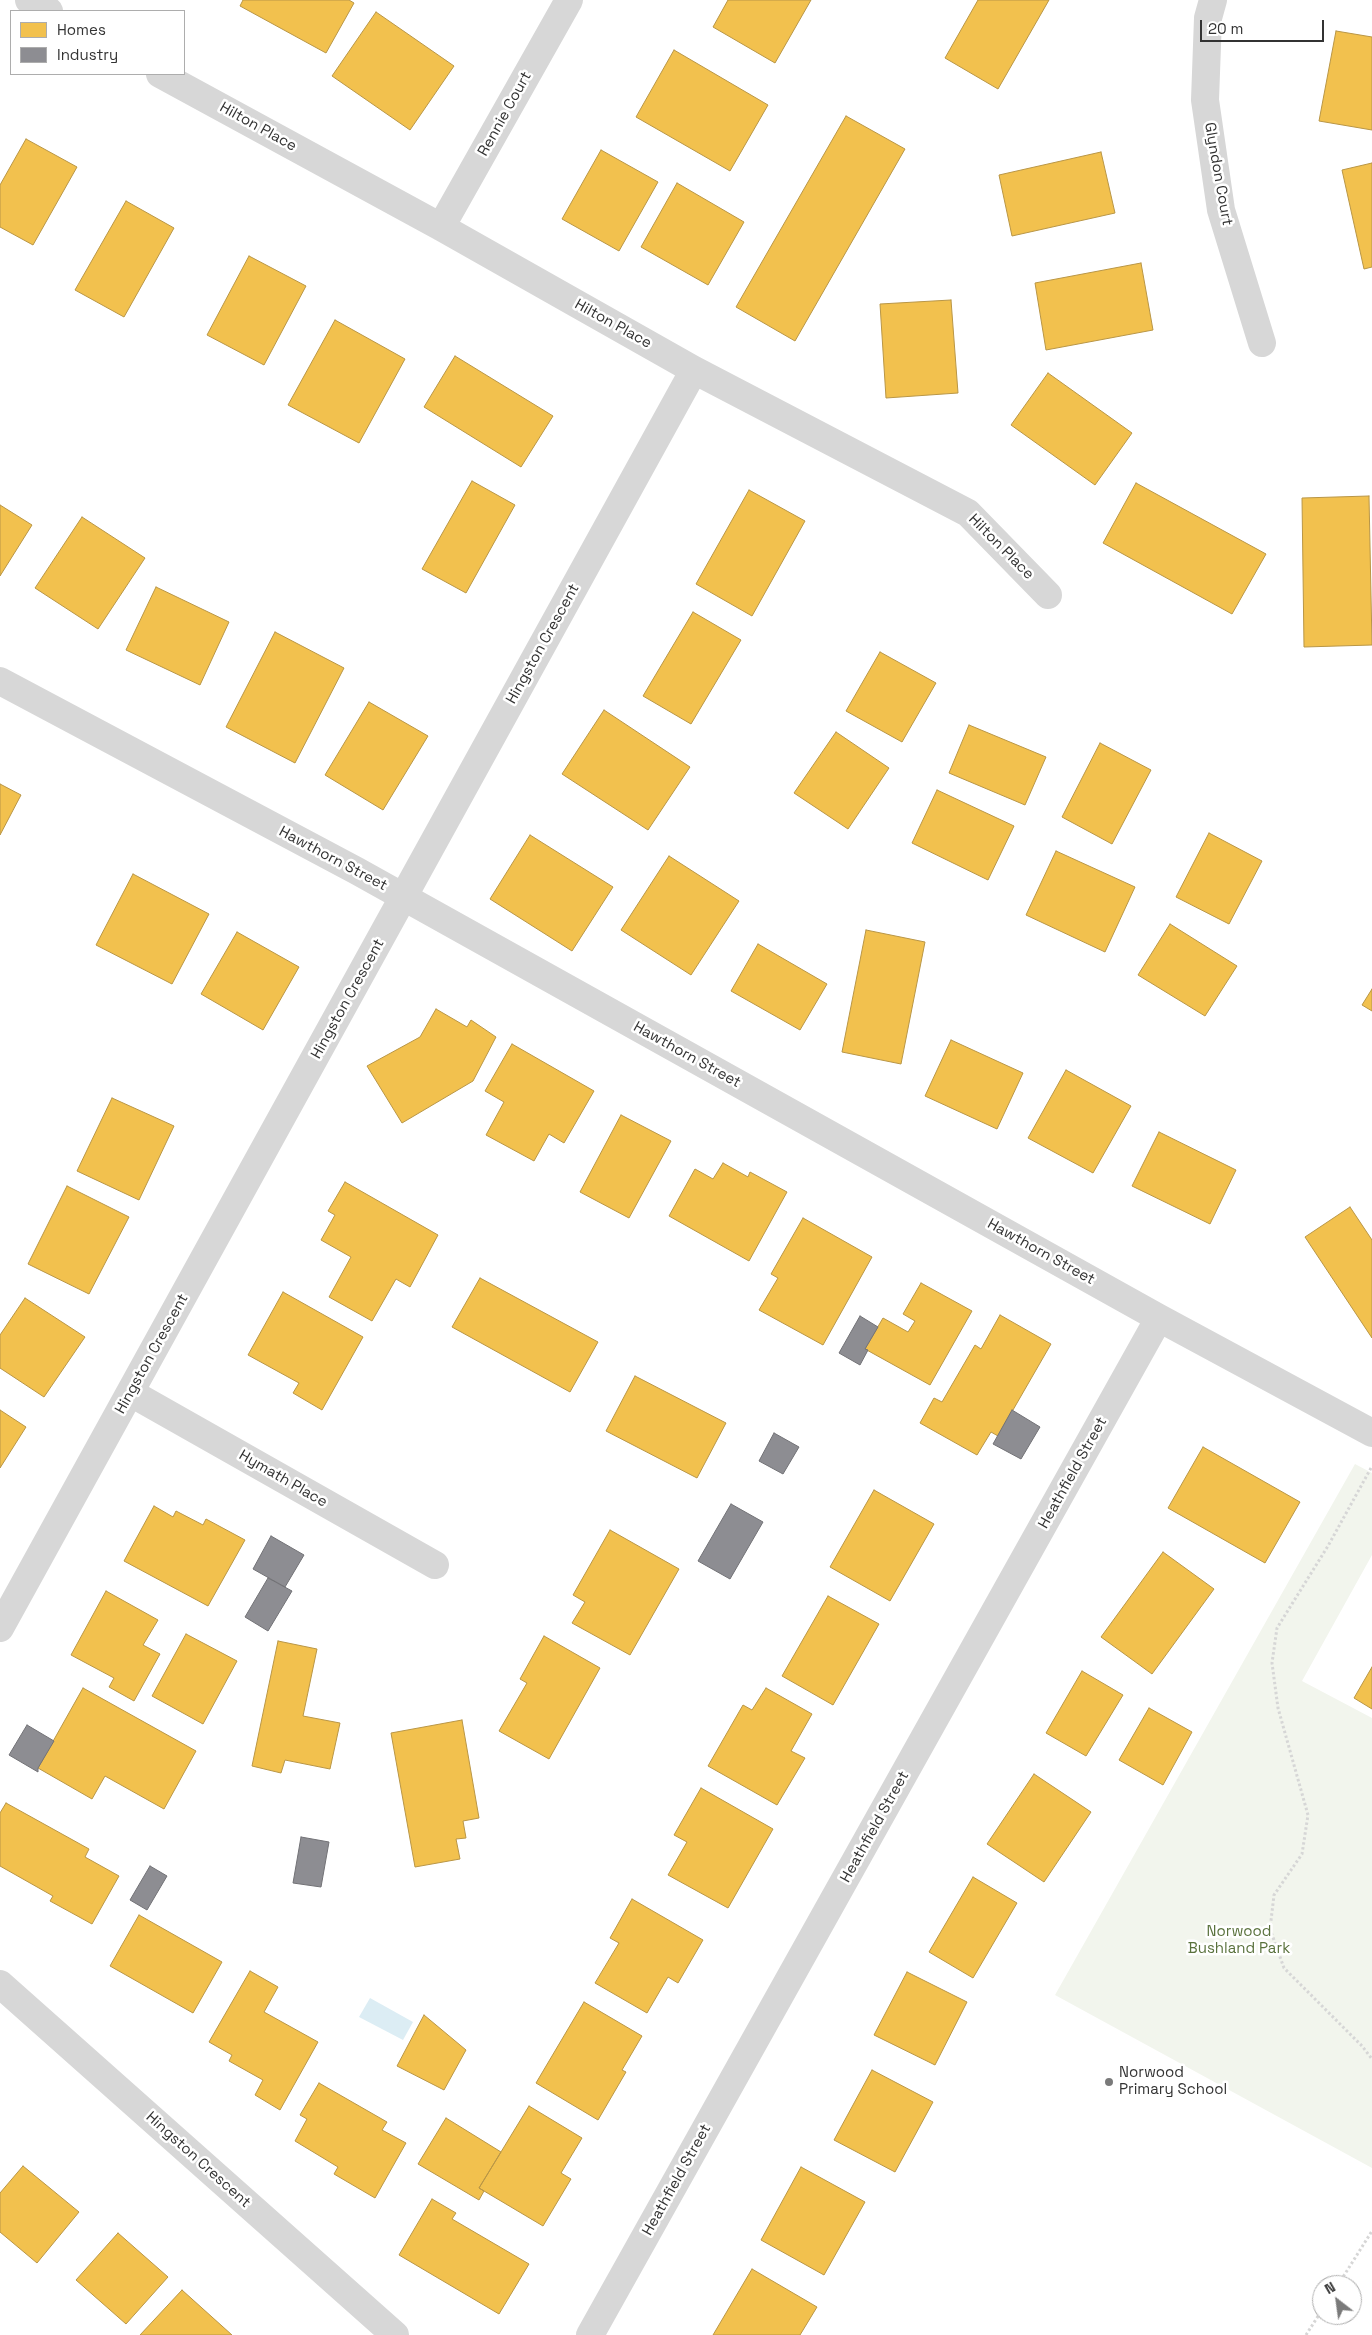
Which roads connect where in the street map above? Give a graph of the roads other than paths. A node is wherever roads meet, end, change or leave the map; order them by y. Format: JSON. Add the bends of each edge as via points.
{"nodes":[{"id":1,"x":29,"y":0,"type":"edge"},
{"id":2,"x":568,"y":0,"type":"edge"},
{"id":3,"x":1213,"y":0,"type":"edge"},
{"id":4,"x":46,"y":10,"type":"edge"},
{"id":5,"x":162,"y":75,"type":"edge"},
{"id":6,"x":441,"y":227,"type":"junction"},
{"id":7,"x":1262,"y":343,"type":"dead end"},
{"id":8,"x":694,"y":370,"type":"junction"},
{"id":9,"x":1048,"y":595,"type":"dead end"},
{"id":10,"x":0,"y":681,"type":"edge"},
{"id":11,"x":404,"y":898,"type":"junction"},
{"id":12,"x":1159,"y":1318,"type":"junction"},
{"id":13,"x":131,"y":1393,"type":"junction"},
{"id":14,"x":1372,"y":1433,"type":"edge"},
{"id":15,"x":435,"y":1565,"type":"dead end"},
{"id":16,"x":0,"y":1628,"type":"edge"},
{"id":17,"x":0,"y":1984,"type":"edge"},
{"id":18,"x":395,"y":2335,"type":"edge"},
{"id":19,"x":590,"y":2335,"type":"edge"}],
"edges":[{"from":1,"to":4,"type":"street"},
{"from":2,"to":6,"type":"street","name":"Rennie Court"},
{"from":3,"to":7,"type":"street","name":"Glyndon Court","via":[[1208,18],[1205,100],[1221,210]]},
{"from":5,"to":6,"type":"street","name":"Hilton Place"},
{"from":6,"to":8,"type":"street","name":"Hilton Place"},
{"from":8,"to":9,"type":"street","name":"Hilton Place","via":[[968,513]]},
{"from":8,"to":11,"type":"street","name":"Hingston Crescent"},
{"from":10,"to":11,"type":"street","name":"Hawthorn Street"},
{"from":11,"to":12,"type":"street","name":"Hawthorn Street"},
{"from":11,"to":13,"type":"street","name":"Hingston Crescent"},
{"from":12,"to":14,"type":"street","name":"Hawthorn Street"},
{"from":12,"to":19,"type":"street","name":"Heathfield Street"},
{"from":13,"to":15,"type":"street","name":"Hymath Place"},
{"from":13,"to":16,"type":"street","name":"Hingston Crescent"},
{"from":17,"to":18,"type":"street","name":"Hingston Crescent"}]}
